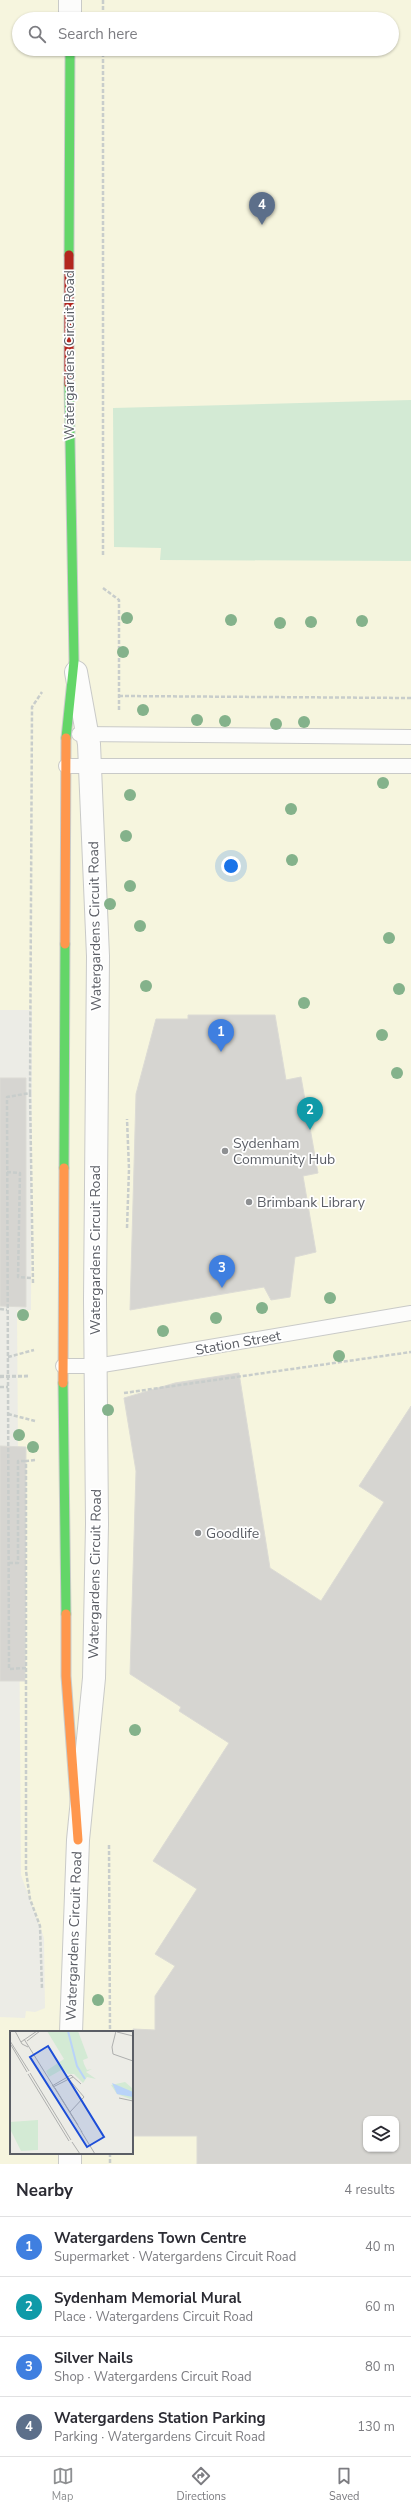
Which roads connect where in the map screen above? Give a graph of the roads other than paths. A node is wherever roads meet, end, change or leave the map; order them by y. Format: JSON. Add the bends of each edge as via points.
{"nodes":[{"id":1,"x":70,"y":0,"type":"edge"},
{"id":2,"x":70,"y":12,"type":"edge"},
{"id":3,"x":70,"y":56,"type":"edge"},
{"id":4,"x":74,"y":661,"type":"joint"},
{"id":5,"x":77,"y":734,"type":"junction"},
{"id":6,"x":411,"y":737,"type":"edge"},
{"id":7,"x":66,"y":766,"type":"junction"},
{"id":8,"x":90,"y":766,"type":"junction"},
{"id":9,"x":411,"y":766,"type":"edge"},
{"id":10,"x":411,"y":1314,"type":"edge"},
{"id":11,"x":64,"y":1366,"type":"junction"},
{"id":12,"x":96,"y":1366,"type":"junction"},
{"id":13,"x":78,"y":1840,"type":"junction"},
{"id":14,"x":71,"y":2031,"type":"edge"}],
"edges":[{"from":1,"to":2,"type":"street"},
{"from":3,"to":4,"type":"street","name":"Watergardens Circuit Road","via":[[69,426]]},
{"from":4,"to":5,"type":"street","name":"Watergardens Circuit Road"},
{"from":5,"to":6,"type":"lane"},
{"from":5,"to":7,"type":"street","name":"Watergardens Circuit Road"},
{"from":5,"to":8,"type":"street","name":"Watergardens Circuit Road"},
{"from":7,"to":8,"type":"lane"},
{"from":7,"to":11,"type":"street","name":"Watergardens Circuit Road"},
{"from":8,"to":9,"type":"lane"},
{"from":8,"to":12,"type":"street","name":"Watergardens Circuit Road","via":[[98,956]]},
{"from":10,"to":12,"type":"lane","name":"Station Street"},
{"from":11,"to":12,"type":"lane","name":"Station Street"},
{"from":11,"to":13,"type":"street","name":"Watergardens Circuit Road","via":[[66,1676]]},
{"from":12,"to":13,"type":"street","name":"Watergardens Circuit Road","via":[[94,1678]]},
{"from":13,"to":14,"type":"street","name":"Watergardens Circuit Road"}]}
